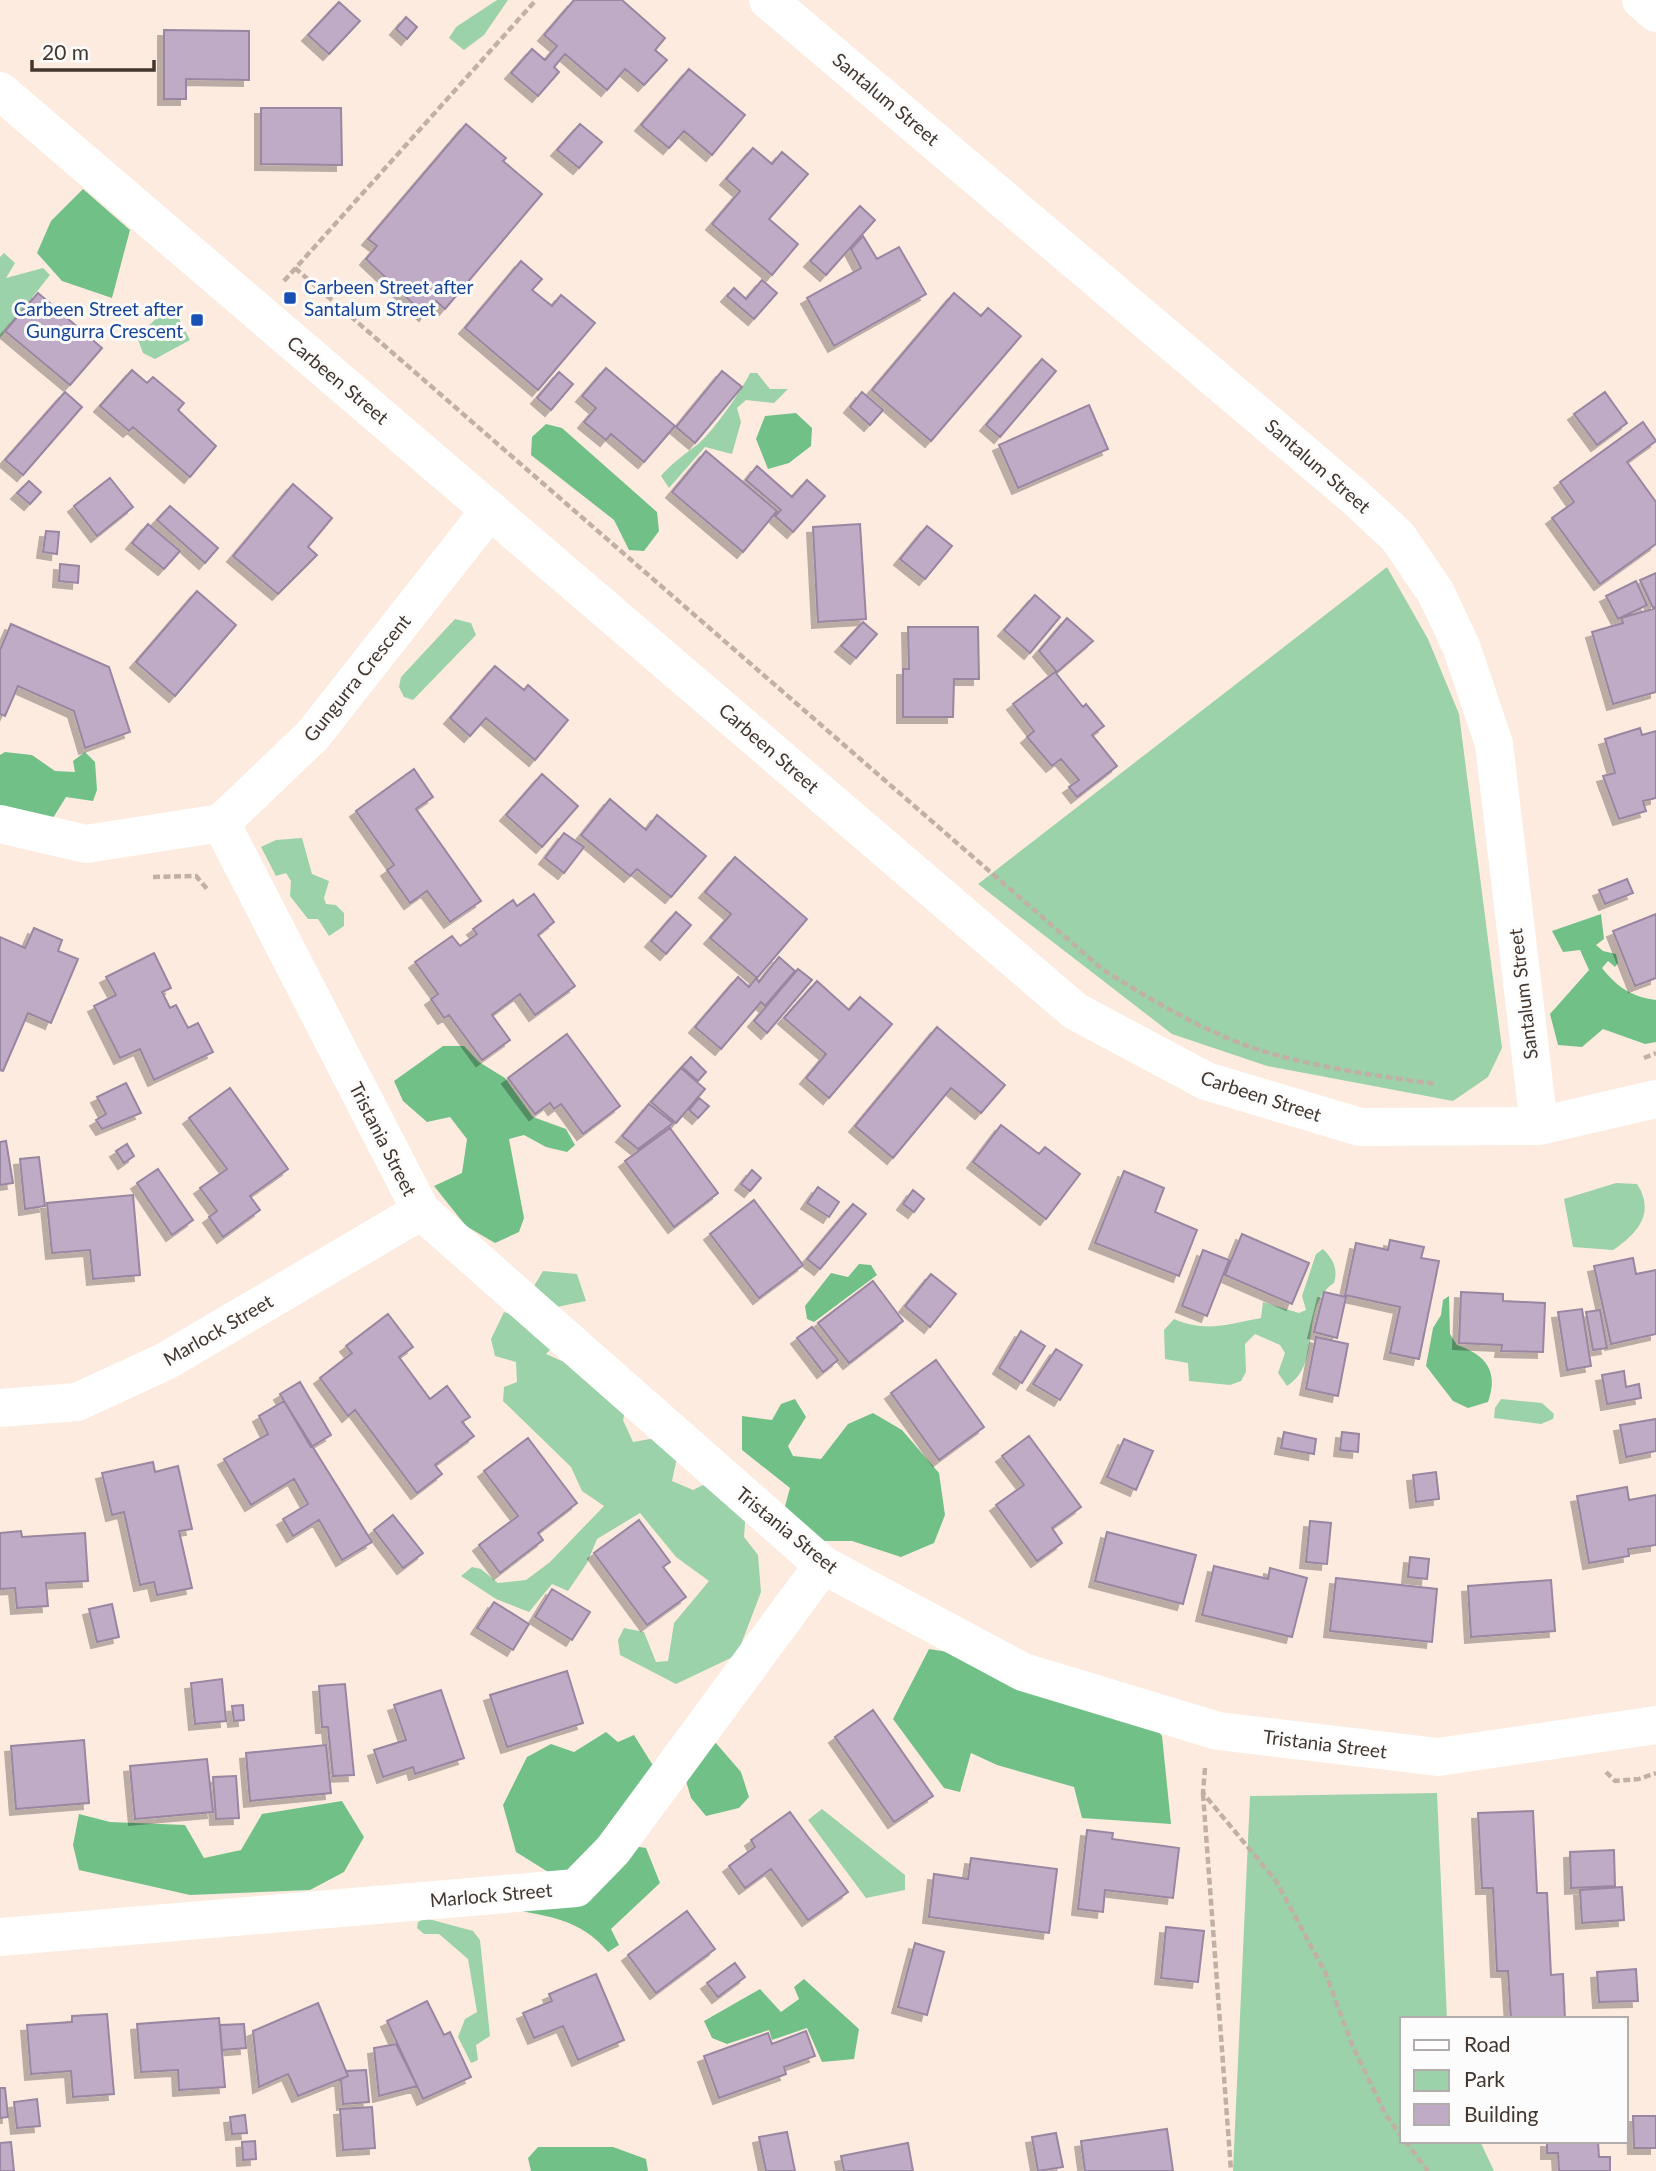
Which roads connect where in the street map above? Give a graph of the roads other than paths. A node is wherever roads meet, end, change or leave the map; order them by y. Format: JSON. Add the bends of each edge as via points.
{"nodes":[{"id":1,"x":768,"y":0,"type":"edge"},
{"id":2,"x":1641,"y":0,"type":"edge"},
{"id":3,"x":1656,"y":13,"type":"edge"},
{"id":4,"x":0,"y":91,"type":"edge"},
{"id":5,"x":491,"y":510,"type":"junction"},
{"id":6,"x":221,"y":823,"type":"junction"},
{"id":7,"x":0,"y":824,"type":"edge"},
{"id":8,"x":1656,"y":1099,"type":"edge"},
{"id":9,"x":1539,"y":1126,"type":"junction"},
{"id":10,"x":421,"y":1211,"type":"junction"},
{"id":11,"x":0,"y":1408,"type":"edge"},
{"id":12,"x":823,"y":1565,"type":"junction"},
{"id":13,"x":1656,"y":1725,"type":"edge"},
{"id":14,"x":0,"y":1937,"type":"edge"}],
"edges":[{"from":1,"to":9,"type":"street","name":"Santalum Street","via":[[1398,537],[1436,593],[1461,646],[1494,744]]},
{"from":2,"to":3,"type":"street"},
{"from":4,"to":5,"type":"street","name":"Carbeen Street"},
{"from":5,"to":6,"type":"street","name":"Gungurra Crescent","via":[[313,735]]},
{"from":5,"to":9,"type":"street","name":"Carbeen Street","via":[[1075,1011],[1206,1081],[1360,1127]]},
{"from":6,"to":7,"type":"street","via":[[86,844]]},
{"from":6,"to":10,"type":"street","name":"Tristania Street"},
{"from":8,"to":9,"type":"street","name":"Carbeen Street"},
{"from":10,"to":11,"type":"street","name":"Marlock Street","via":[[166,1361],[77,1402]]},
{"from":10,"to":12,"type":"street","name":"Tristania Street"},
{"from":12,"to":13,"type":"street","name":"Tristania Street","via":[[1023,1672],[1218,1731],[1438,1757]]},
{"from":12,"to":14,"type":"street","name":"Marlock Street","via":[[613,1850],[576,1888]]}]}
